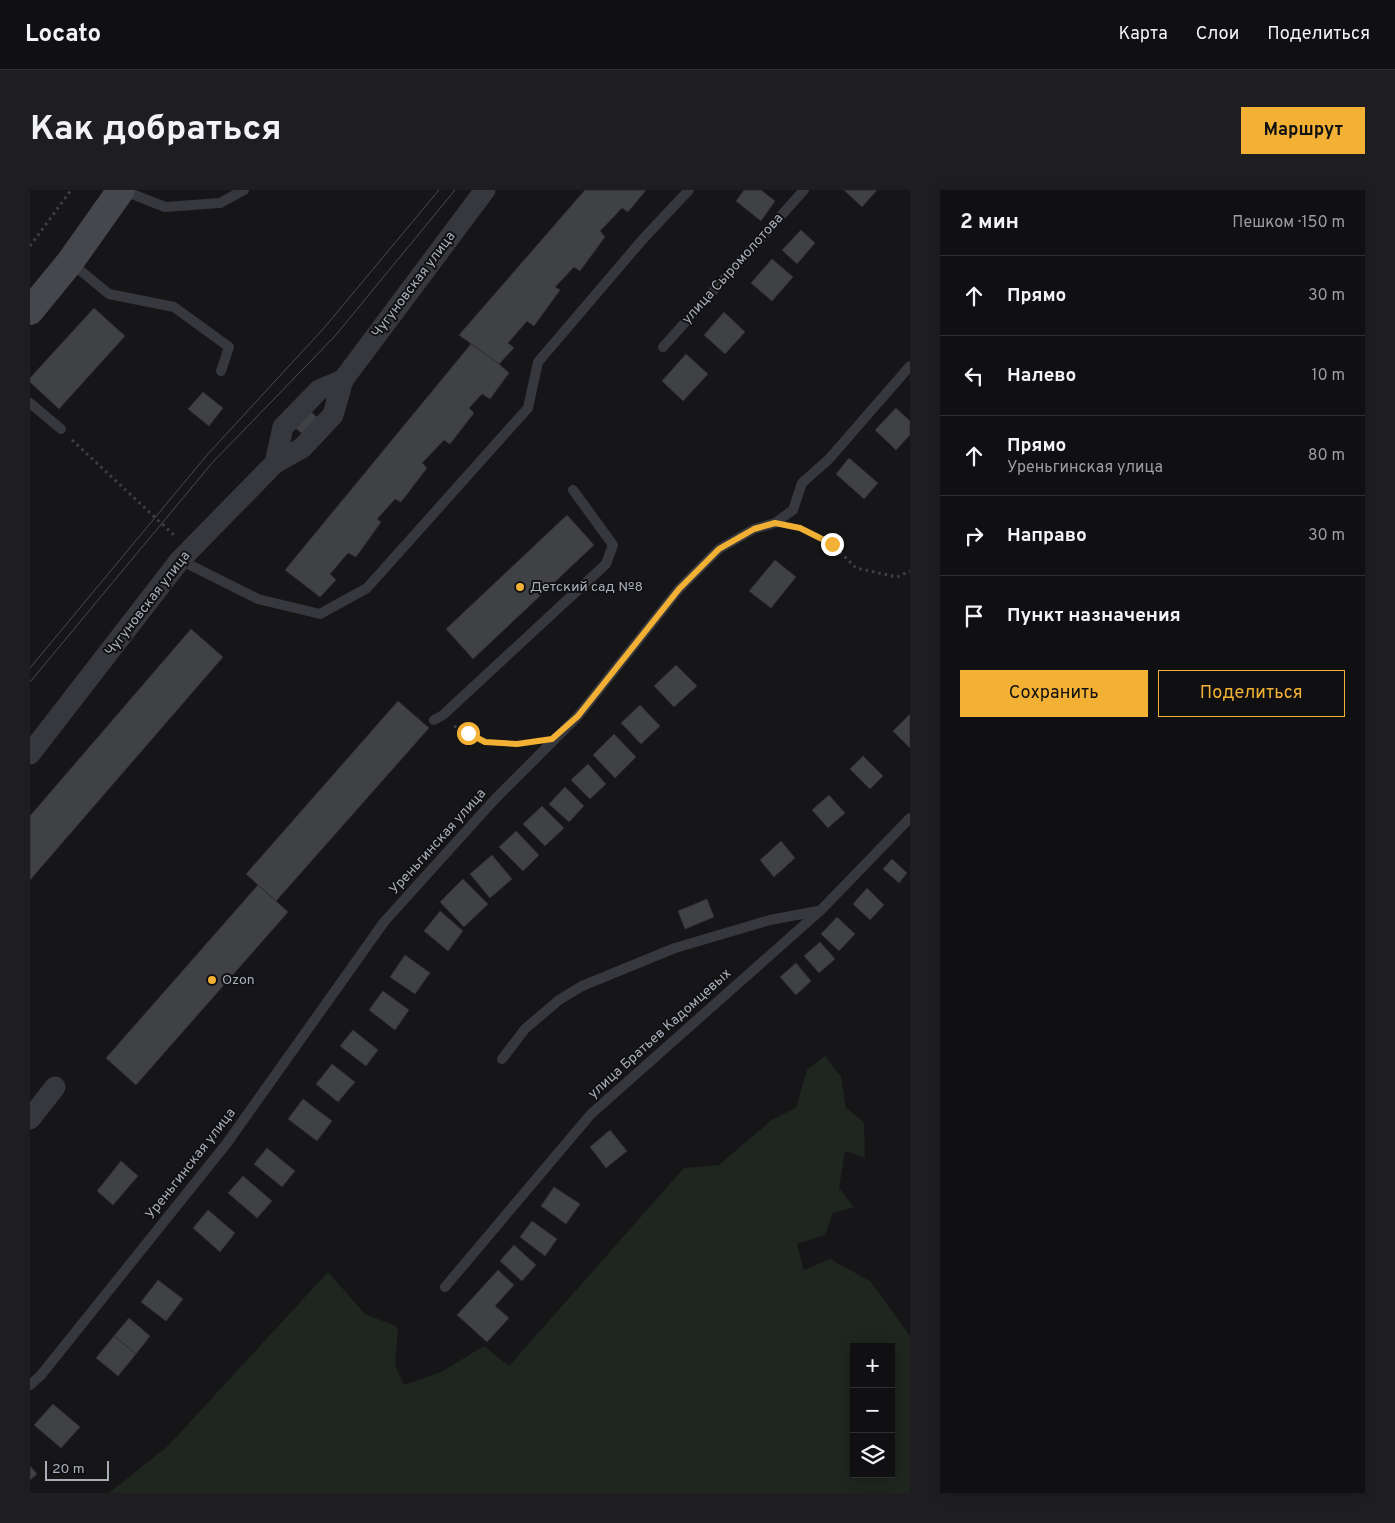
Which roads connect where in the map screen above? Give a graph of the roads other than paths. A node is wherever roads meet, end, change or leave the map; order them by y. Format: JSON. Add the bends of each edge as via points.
{"nodes":[{"id":1,"x":121,"y":190,"type":"edge"},
{"id":2,"x":244,"y":190,"type":"edge"},
{"id":3,"x":485,"y":190,"type":"edge"},
{"id":4,"x":689,"y":190,"type":"edge"},
{"id":5,"x":804,"y":190,"type":"edge"},
{"id":6,"x":70,"y":262,"type":"junction"},
{"id":7,"x":30,"y":311,"type":"edge"},
{"id":8,"x":663,"y":347,"type":"dead end"},
{"id":9,"x":910,"y":366,"type":"edge"},
{"id":10,"x":221,"y":371,"type":"dead end"},
{"id":11,"x":343,"y":380,"type":"junction"},
{"id":12,"x":30,"y":403,"type":"edge"},
{"id":13,"x":61,"y":429,"type":"road end"},
{"id":14,"x":275,"y":463,"type":"junction"},
{"id":15,"x":572,"y":490,"type":"dead end"},
{"id":16,"x":185,"y":555,"type":"junction"},
{"id":17,"x":438,"y":717,"type":"road end"},
{"id":18,"x":30,"y":754,"type":"edge"},
{"id":19,"x":910,"y":818,"type":"edge"},
{"id":20,"x":821,"y":910,"type":"junction"},
{"id":21,"x":502,"y":1059,"type":"dead end"},
{"id":22,"x":55,"y":1087,"type":"dead end"},
{"id":23,"x":30,"y":1119,"type":"edge"},
{"id":24,"x":445,"y":1287,"type":"dead end"},
{"id":25,"x":30,"y":1385,"type":"edge"}],
"edges":[{"from":1,"to":2,"type":"lane","via":[[165,207],[220,203]]},
{"from":1,"to":6,"type":"main road"},
{"from":3,"to":11,"type":"street","name":"Чугуновская улица"},
{"from":4,"to":16,"type":"lane","via":[[538,362],[528,408],[367,588],[320,614],[258,599]]},
{"from":5,"to":8,"type":"lane","name":"улица Сыромолотова"},
{"from":6,"to":7,"type":"main road"},
{"from":6,"to":10,"type":"lane","via":[[109,294],[174,307],[229,347]]},
{"from":9,"to":25,"type":"lane","name":"Уреньгинская улица","via":[[829,459],[802,482],[792,510],[775,523],[754,529],[719,549],[679,589],[578,716],[495,799],[384,922],[227,1143]]},
{"from":11,"to":14,"type":"street","name":"Чугуновская улица","via":[[333,415],[302,448]]},
{"from":11,"to":14,"type":"street","via":[[319,390],[283,427]]},
{"from":12,"to":13,"type":"lane"},
{"from":14,"to":16,"type":"street","name":"Чугуновская улица"},
{"from":15,"to":17,"type":"lane","via":[[613,545],[606,564]]},
{"from":16,"to":18,"type":"street","name":"Чугуновская улица"},
{"from":19,"to":20,"type":"lane","name":"улица Братьев Кадомцевых"},
{"from":20,"to":21,"type":"lane","via":[[770,920],[675,948],[582,986],[559,1000],[525,1029]]},
{"from":20,"to":24,"type":"lane","name":"улица Братьев Кадомцевых","via":[[591,1114]]},
{"from":22,"to":23,"type":"street"}]}
